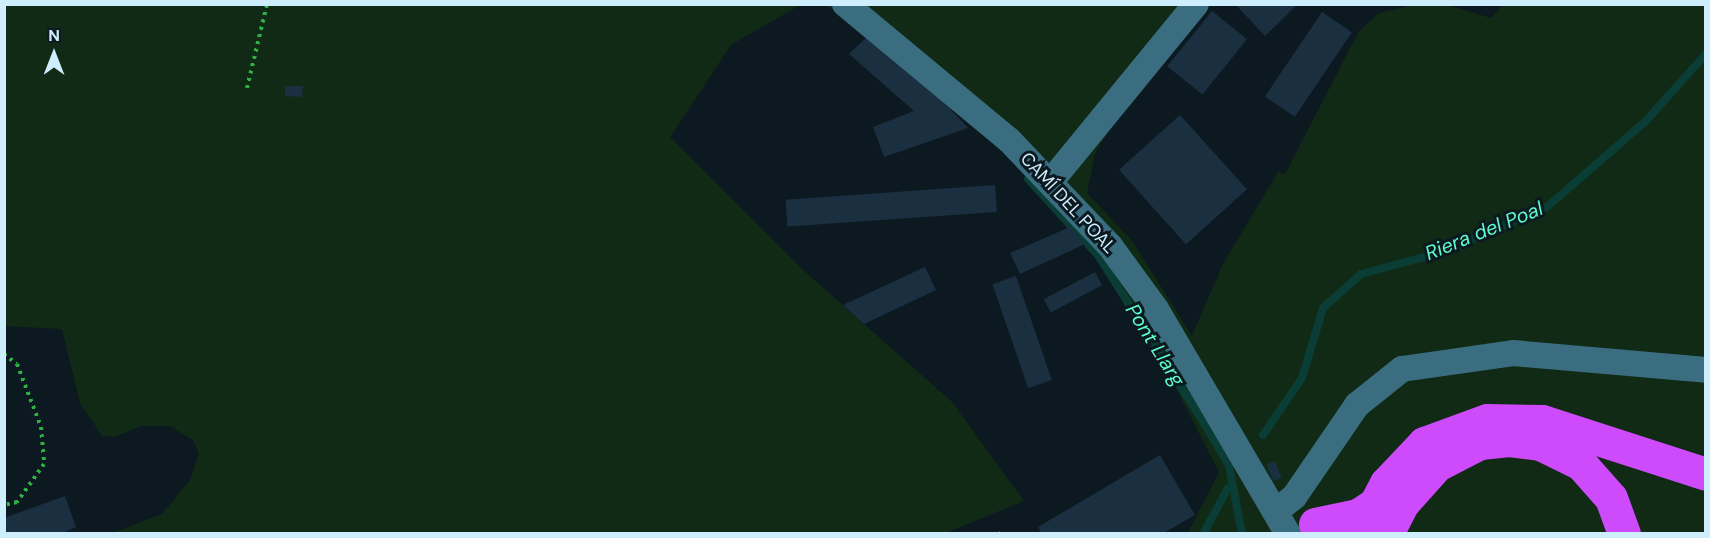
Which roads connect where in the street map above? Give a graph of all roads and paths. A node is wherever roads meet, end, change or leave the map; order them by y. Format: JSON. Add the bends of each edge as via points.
{"nodes":[{"id":1,"x":267,"y":4,"type":"edge"},
{"id":2,"x":845,"y":4,"type":"edge"},
{"id":3,"x":1196,"y":4,"type":"edge"},
{"id":4,"x":247,"y":88,"type":"dead end"},
{"id":5,"x":1052,"y":180,"type":"junction"},
{"id":6,"x":4,"y":354,"type":"edge"},
{"id":7,"x":1706,"y":370,"type":"edge"},
{"id":8,"x":1706,"y":474,"type":"edge"},
{"id":9,"x":4,"y":505,"type":"edge"},
{"id":10,"x":1373,"y":524,"type":"edge"},
{"id":11,"x":1298,"y":525,"type":"edge"},
{"id":12,"x":1624,"y":534,"type":"edge"}],
"edges":[{"from":1,"to":4,"type":"path"},
{"from":2,"to":5,"type":"street","name":"CAMÍ DEL POAL","via":[[964,100]]},
{"from":3,"to":5,"type":"street"},
{"from":5,"to":11,"type":"street","name":"CAMÍ DEL POAL","via":[[1110,246],[1156,309],[1253,471]]},
{"from":6,"to":9,"type":"path","via":[[17,364],[41,427],[44,464],[17,502]]},
{"from":7,"to":11,"type":"street","via":[[1513,352],[1402,369],[1357,405],[1294,497]]},
{"from":8,"to":10,"type":"highway","via":[[1542,421],[1486,420],[1424,443]]},
{"from":10,"to":11,"type":"highway","via":[[1358,515]]},
{"from":10,"to":12,"type":"highway","via":[[1410,494],[1437,465],[1480,443],[1509,440],[1540,444],[1581,464],[1611,498]]}]}
